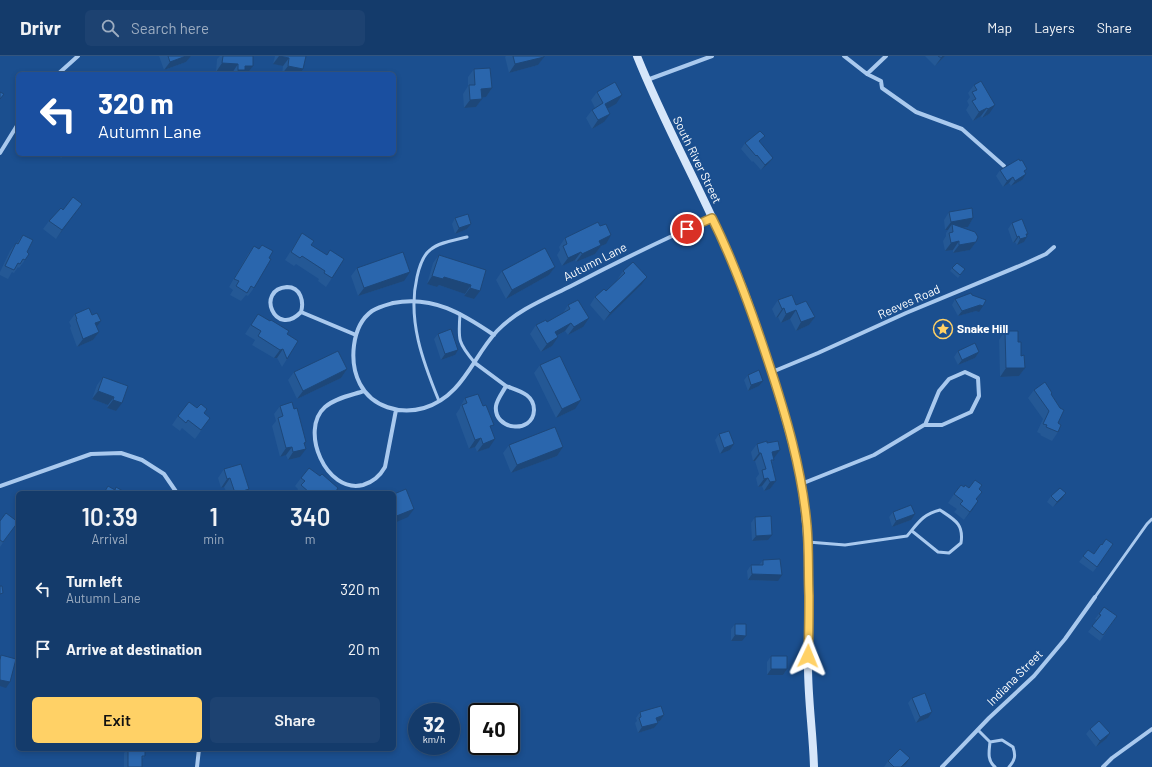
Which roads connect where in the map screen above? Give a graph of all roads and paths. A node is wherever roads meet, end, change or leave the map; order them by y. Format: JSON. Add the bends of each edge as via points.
{"nodes":[{"id":1,"x":78,"y":56,"type":"edge"},
{"id":2,"x":637,"y":56,"type":"edge"},
{"id":3,"x":712,"y":56,"type":"edge"},
{"id":4,"x":844,"y":56,"type":"edge"},
{"id":5,"x":886,"y":56,"type":"edge"},
{"id":6,"x":60,"y":72,"type":"edge"},
{"id":7,"x":867,"y":74,"type":"junction"},
{"id":8,"x":647,"y":80,"type":"junction"},
{"id":9,"x":16,"y":127,"type":"edge"},
{"id":10,"x":0,"y":153,"type":"edge"},
{"id":11,"x":1004,"y":166,"type":"edge"},
{"id":12,"x":712,"y":218,"type":"junction"},
{"id":13,"x":467,"y":237,"type":"dead end"},
{"id":14,"x":1054,"y":248,"type":"dead end"},
{"id":15,"x":413,"y":302,"type":"junction"},
{"id":16,"x":301,"y":312,"type":"junction"},
{"id":17,"x":460,"y":314,"type":"junction"},
{"id":18,"x":356,"y":335,"type":"junction"},
{"id":19,"x":494,"y":335,"type":"junction"},
{"id":20,"x":475,"y":363,"type":"junction"},
{"id":21,"x":772,"y":372,"type":"junction"},
{"id":22,"x":506,"y":386,"type":"junction"},
{"id":23,"x":364,"y":391,"type":"junction"},
{"id":24,"x":440,"y":401,"type":"junction"},
{"id":25,"x":396,"y":410,"type":"junction"},
{"id":26,"x":925,"y":424,"type":"junction"},
{"id":27,"x":801,"y":484,"type":"junction"},
{"id":28,"x":0,"y":486,"type":"edge"},
{"id":29,"x":176,"y":491,"type":"edge"},
{"id":30,"x":1152,"y":519,"type":"edge"},
{"id":31,"x":912,"y":531,"type":"junction"},
{"id":32,"x":808,"y":542,"type":"junction"},
{"id":33,"x":1095,"y":597,"type":"joint"},
{"id":34,"x":1152,"y":729,"type":"edge"},
{"id":35,"x":978,"y":730,"type":"junction"},
{"id":36,"x":990,"y":742,"type":"junction"},
{"id":37,"x":199,"y":751,"type":"edge"},
{"id":38,"x":197,"y":767,"type":"edge"},
{"id":39,"x":814,"y":767,"type":"edge"},
{"id":40,"x":942,"y":767,"type":"edge"},
{"id":41,"x":995,"y":767,"type":"edge"},
{"id":42,"x":1009,"y":767,"type":"edge"},
{"id":43,"x":1103,"y":767,"type":"edge"}],
"edges":[{"from":1,"to":6,"type":"street"},
{"from":2,"to":8,"type":"street","name":"South River Street"},
{"from":3,"to":8,"type":"street"},
{"from":4,"to":7,"type":"street"},
{"from":5,"to":7,"type":"street"},
{"from":7,"to":11,"type":"street","via":[[881,81],[882,88],[916,112],[962,129]]},
{"from":8,"to":12,"type":"street","name":"South River Street"},
{"from":9,"to":10,"type":"street"},
{"from":12,"to":19,"type":"street","name":"Autumn Lane","via":[[651,245],[536,303],[516,315]]},
{"from":12,"to":21,"type":"street","name":"South River Street","via":[[739,277]]},
{"from":13,"to":15,"type":"lane","via":[[430,249],[418,273]]},
{"from":14,"to":21,"type":"street","name":"Reeves Road","via":[[1024,264]]},
{"from":15,"to":17,"type":"street","name":"Autumn Lane","via":[[440,305]]},
{"from":15,"to":18,"type":"street","name":"Autumn Lane","via":[[384,305],[373,310],[360,324]]},
{"from":15,"to":24,"type":"lane","via":[[416,332]]},
{"from":16,"to":16,"type":"street","via":[[302,299],[292,288],[279,289],[273,294],[270,301],[271,309],[280,319],[288,320]]},
{"from":16,"to":18,"type":"street"},
{"from":17,"to":19,"type":"street","name":"Autumn Lane"},
{"from":17,"to":20,"type":"lane","via":[[460,342]]},
{"from":18,"to":23,"type":"street","name":"Autumn Lane","via":[[355,368]]},
{"from":19,"to":20,"type":"street","name":"Autumn Lane"},
{"from":20,"to":22,"type":"street"},
{"from":20,"to":24,"type":"street","name":"Autumn Lane","via":[[455,389]]},
{"from":21,"to":27,"type":"street","name":"South River Street","via":[[786,418]]},
{"from":22,"to":22,"type":"street","via":[[496,406],[497,414],[508,426],[525,425],[533,414],[534,405],[530,396]]},
{"from":23,"to":25,"type":"street","name":"Autumn Lane","via":[[376,402]]},
{"from":23,"to":25,"type":"street","via":[[331,402],[316,420],[316,443],[320,458],[340,482],[356,486],[367,484],[382,474]]},
{"from":24,"to":25,"type":"street","name":"Autumn Lane","via":[[424,408]]},
{"from":26,"to":26,"type":"street","via":[[942,425],[971,412],[979,396],[978,378],[965,372],[949,379],[939,391]]},
{"from":26,"to":27,"type":"street","via":[[874,455]]},
{"from":27,"to":32,"type":"street","name":"South River Street"},
{"from":28,"to":29,"type":"street","via":[[91,454],[121,453],[142,460],[164,474]]},
{"from":30,"to":33,"type":"lane"},
{"from":31,"to":31,"type":"lane","via":[[929,513],[940,510],[952,517],[963,534],[961,544],[949,553],[938,552]]},
{"from":31,"to":32,"type":"lane","via":[[907,536],[845,544]]},
{"from":32,"to":39,"type":"street","name":"South River Street","via":[[808,668]]},
{"from":33,"to":35,"type":"street","name":"Indiana Street","via":[[1066,639],[1034,676]]},
{"from":34,"to":43,"type":"street"},
{"from":35,"to":36,"type":"lane"},
{"from":35,"to":40,"type":"street","name":"Indiana Street"},
{"from":36,"to":41,"type":"lane","via":[[989,758]]},
{"from":36,"to":42,"type":"lane","via":[[1002,740],[1013,747],[1015,757]]},
{"from":37,"to":38,"type":"street"}]}
